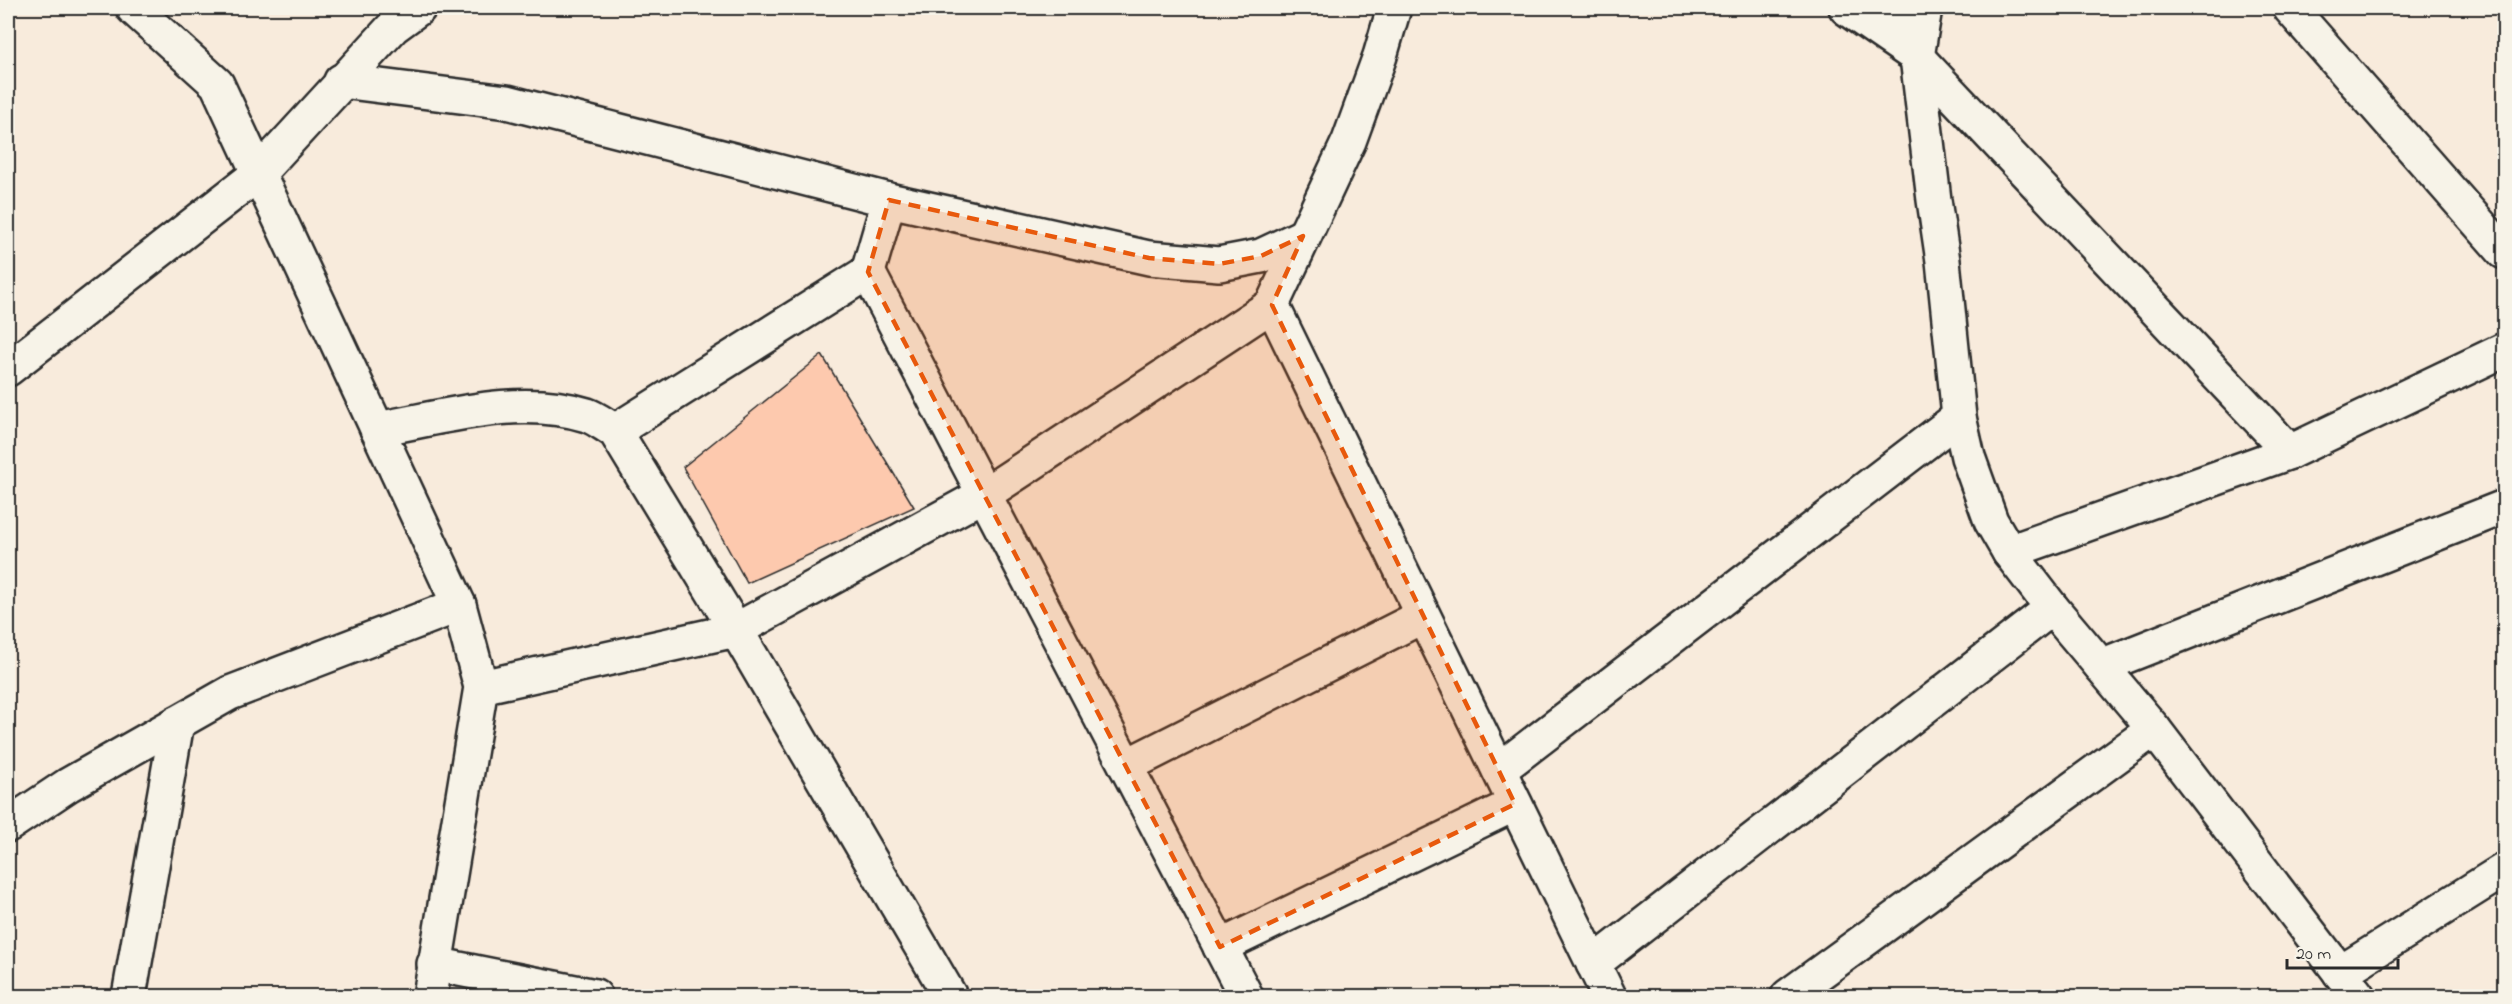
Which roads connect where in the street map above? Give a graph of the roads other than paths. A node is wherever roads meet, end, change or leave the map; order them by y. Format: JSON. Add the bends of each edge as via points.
{"nodes":[{"id":1,"x":133,"y":8,"type":"edge"},
{"id":2,"x":419,"y":8,"type":"edge"},
{"id":3,"x":1394,"y":8,"type":"edge"},
{"id":4,"x":1846,"y":8,"type":"edge"},
{"id":5,"x":1895,"y":8,"type":"edge"},
{"id":6,"x":1925,"y":8,"type":"edge"},
{"id":7,"x":2290,"y":8,"type":"edge"},
{"id":8,"x":1917,"y":57,"type":"junction"},
{"id":9,"x":341,"y":81,"type":"junction"},
{"id":10,"x":258,"y":174,"type":"junction"},
{"id":11,"x":889,"y":200,"type":"junction"},
{"id":12,"x":1304,"y":236,"type":"junction"},
{"id":13,"x":2505,"y":252,"type":"edge"},
{"id":14,"x":868,"y":272,"type":"junction"},
{"id":15,"x":1272,"y":305,"type":"junction"},
{"id":16,"x":2505,"y":350,"type":"edge"},
{"id":17,"x":8,"y":369,"type":"edge"},
{"id":18,"x":1959,"y":417,"type":"junction"},
{"id":19,"x":377,"y":429,"type":"junction"},
{"id":20,"x":615,"y":431,"type":"junction"},
{"id":21,"x":2290,"y":452,"type":"junction"},
{"id":22,"x":985,"y":494,"type":"junction"},
{"id":23,"x":2505,"y":507,"type":"edge"},
{"id":24,"x":2009,"y":552,"type":"junction"},
{"id":25,"x":459,"y":605,"type":"junction"},
{"id":26,"x":2052,"y":608,"type":"junction"},
{"id":27,"x":1423,"y":616,"type":"junction"},
{"id":28,"x":736,"y":630,"type":"junction"},
{"id":29,"x":2101,"y":666,"type":"junction"},
{"id":30,"x":481,"y":687,"type":"junction"},
{"id":31,"x":177,"y":723,"type":"junction"},
{"id":32,"x":2154,"y":729,"type":"junction"},
{"id":33,"x":1126,"y":766,"type":"junction"},
{"id":34,"x":1499,"y":770,"type":"junction"},
{"id":35,"x":1515,"y":804,"type":"junction"},
{"id":36,"x":8,"y":825,"type":"edge"},
{"id":37,"x":2505,"y":870,"type":"edge"},
{"id":38,"x":1220,"y":947,"type":"junction"},
{"id":39,"x":434,"y":964,"type":"junction"},
{"id":40,"x":1593,"y":964,"type":"junction"},
{"id":41,"x":2349,"y":985,"type":"edge"},
{"id":42,"x":129,"y":996,"type":"edge"},
{"id":43,"x":430,"y":996,"type":"edge"},
{"id":44,"x":595,"y":996,"type":"edge"},
{"id":45,"x":950,"y":996,"type":"edge"},
{"id":46,"x":1246,"y":996,"type":"edge"},
{"id":47,"x":1609,"y":996,"type":"edge"},
{"id":48,"x":1788,"y":996,"type":"edge"}],
"edges":[{"from":1,"to":10,"type":"street","via":[[217,84]]},
{"from":2,"to":9,"type":"street","via":[[393,27]]},
{"from":3,"to":12,"type":"street","via":[[1348,141]]},
{"from":4,"to":8,"type":"street"},
{"from":5,"to":8,"type":"street"},
{"from":6,"to":8,"type":"street"},
{"from":7,"to":13,"type":"street"},
{"from":8,"to":18,"type":"street"},
{"from":8,"to":21,"type":"street"},
{"from":9,"to":10,"type":"street"},
{"from":9,"to":11,"type":"street","via":[[507,102]]},
{"from":10,"to":17,"type":"street"},
{"from":10,"to":19,"type":"street"},
{"from":11,"to":12,"type":"street","via":[[1149,258],[1219,264],[1261,256]]},
{"from":11,"to":14,"type":"street"},
{"from":12,"to":15,"type":"street"},
{"from":14,"to":20,"type":"street"},
{"from":14,"to":22,"type":"street"},
{"from":15,"to":22,"type":"street"},
{"from":15,"to":27,"type":"street"},
{"from":16,"to":21,"type":"street"},
{"from":18,"to":24,"type":"street","via":[[1982,497]]},
{"from":18,"to":34,"type":"street"},
{"from":19,"to":20,"type":"street","via":[[508,406],[555,408],[589,415]]},
{"from":19,"to":25,"type":"street"},
{"from":20,"to":28,"type":"street"},
{"from":21,"to":24,"type":"street"},
{"from":22,"to":28,"type":"street"},
{"from":22,"to":33,"type":"street"},
{"from":23,"to":29,"type":"street"},
{"from":24,"to":26,"type":"street"},
{"from":25,"to":30,"type":"street"},
{"from":25,"to":31,"type":"street","via":[[230,693]]},
{"from":26,"to":29,"type":"street"},
{"from":26,"to":40,"type":"street"},
{"from":27,"to":33,"type":"street"},
{"from":27,"to":34,"type":"street"},
{"from":28,"to":30,"type":"street"},
{"from":28,"to":45,"type":"street"},
{"from":29,"to":32,"type":"street"},
{"from":30,"to":39,"type":"street"},
{"from":31,"to":36,"type":"street","via":[[68,785]]},
{"from":31,"to":42,"type":"street"},
{"from":32,"to":41,"type":"street"},
{"from":32,"to":48,"type":"street"},
{"from":33,"to":38,"type":"street"},
{"from":34,"to":35,"type":"street"},
{"from":35,"to":38,"type":"street"},
{"from":35,"to":40,"type":"street"},
{"from":37,"to":41,"type":"street"},
{"from":38,"to":46,"type":"street"},
{"from":39,"to":43,"type":"street"},
{"from":39,"to":44,"type":"street"},
{"from":40,"to":47,"type":"street"}]}
